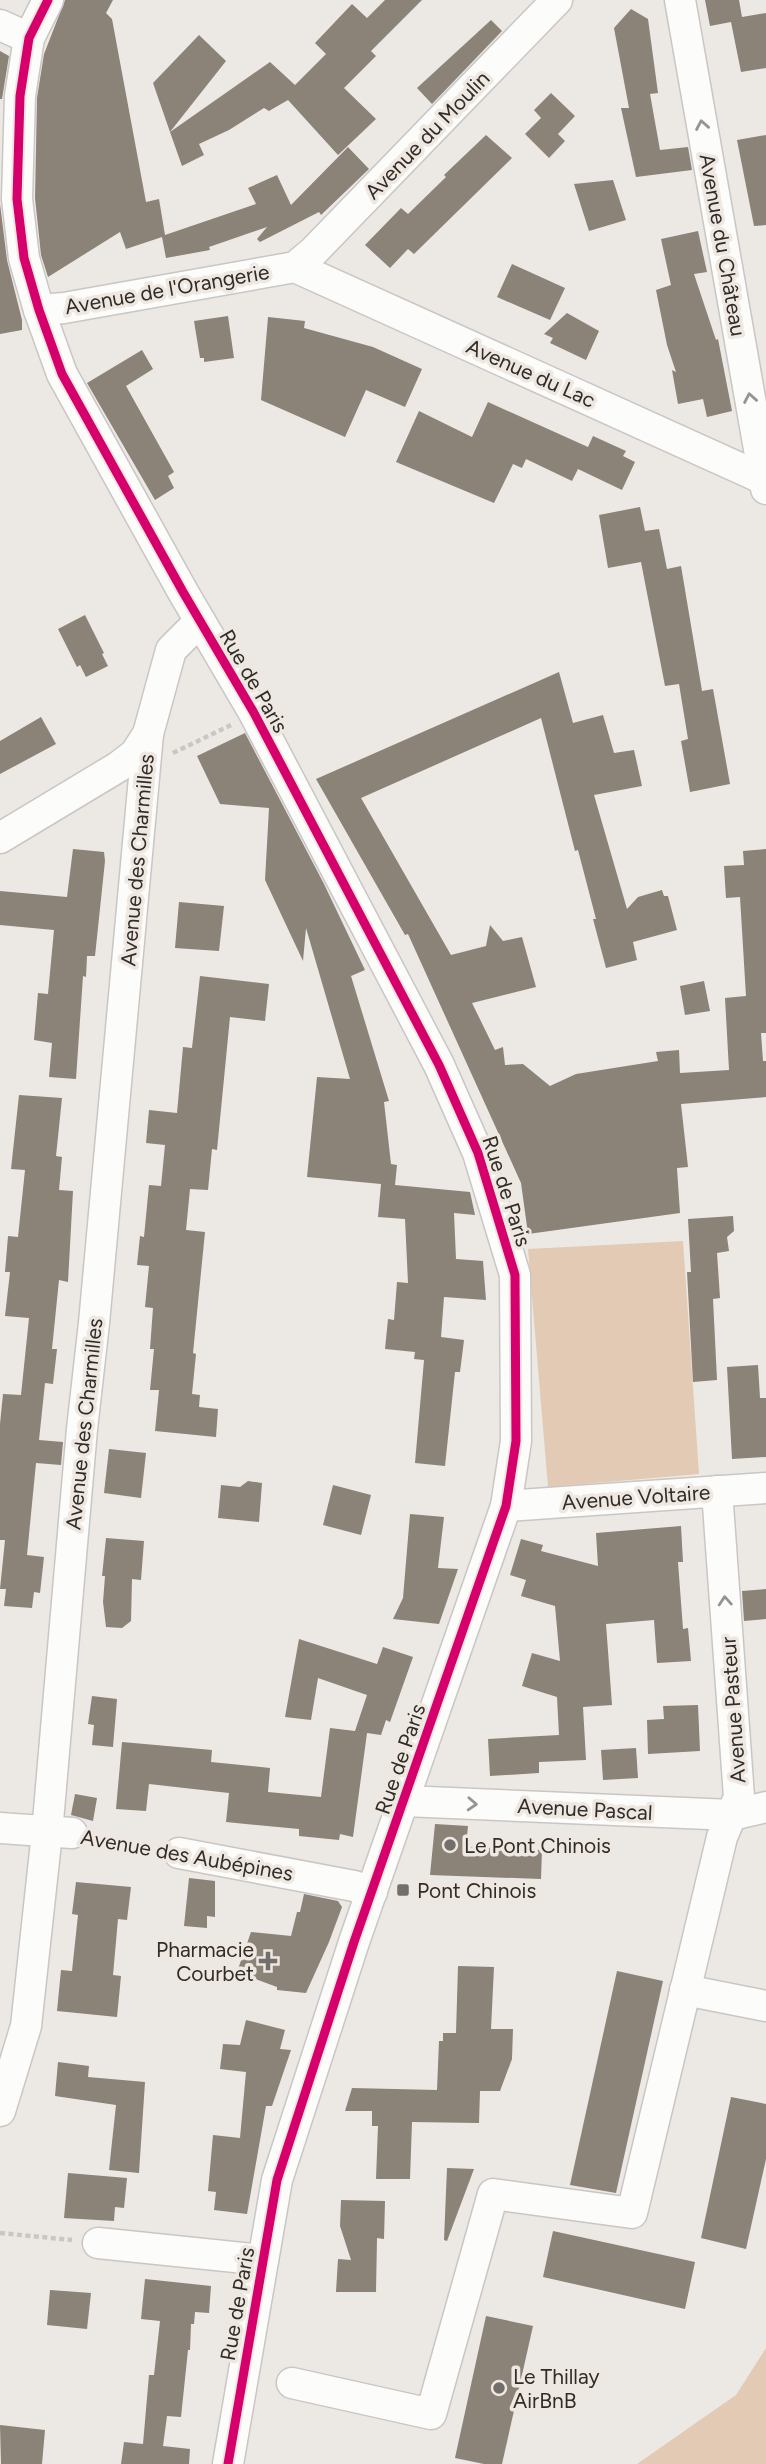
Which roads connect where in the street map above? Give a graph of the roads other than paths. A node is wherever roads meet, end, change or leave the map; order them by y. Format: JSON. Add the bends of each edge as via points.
{"nodes":[{"id":1,"x":48,"y":0,"type":"edge"},
{"id":2,"x":557,"y":0,"type":"edge"},
{"id":3,"x":680,"y":0,"type":"edge"},
{"id":4,"x":0,"y":25,"type":"edge"},
{"id":5,"x":29,"y":38,"type":"junction"},
{"id":6,"x":295,"y":267,"type":"junction"},
{"id":7,"x":40,"y":310,"type":"junction"},
{"id":8,"x":765,"y":483,"type":"edge"},
{"id":9,"x":200,"y":621,"type":"junction"},
{"id":10,"x":148,"y":734,"type":"junction"},
{"id":11,"x":0,"y":838,"type":"edge"},
{"id":12,"x":766,"y":1488,"type":"edge"},
{"id":13,"x":717,"y":1491,"type":"junction"},
{"id":14,"x":506,"y":1506,"type":"junction"},
{"id":15,"x":404,"y":1801,"type":"junction"},
{"id":16,"x":766,"y":1807,"type":"edge"},
{"id":17,"x":732,"y":1815,"type":"junction"},
{"id":18,"x":0,"y":1828,"type":"edge"},
{"id":19,"x":60,"y":1833,"type":"junction"},
{"id":20,"x":179,"y":1853,"type":"road end"},
{"id":21,"x":372,"y":1892,"type":"junction"},
{"id":22,"x":688,"y":1977,"type":"junction"},
{"id":23,"x":766,"y":2006,"type":"edge"},
{"id":24,"x":0,"y":2111,"type":"edge"},
{"id":25,"x":98,"y":2243,"type":"road end"},
{"id":26,"x":262,"y":2260,"type":"junction"},
{"id":27,"x":292,"y":2383,"type":"dead end"},
{"id":28,"x":228,"y":2464,"type":"edge"}],
"edges":[{"from":1,"to":5,"type":"street","name":"Rue de Paris"},
{"from":2,"to":6,"type":"street","name":"Avenue du Moulin"},
{"from":8,"to":3,"type":"street","name":"Avenue du Château","one_way":true},
{"from":4,"to":5,"type":"street"},
{"from":5,"to":7,"type":"street","name":"Rue de Paris","via":[[20,96],[17,199],[24,258]]},
{"from":6,"to":7,"type":"street","name":"Avenue de l'Orangerie"},
{"from":6,"to":8,"type":"street","name":"Avenue du Lac"},
{"from":7,"to":9,"type":"street","name":"Rue de Paris","via":[[62,374]]},
{"from":9,"to":10,"type":"street","via":[[171,650]]},
{"from":9,"to":14,"type":"street","name":"Rue de Paris","via":[[254,713],[439,1065],[478,1153],[515,1275],[516,1441]]},
{"from":10,"to":11,"type":"street","via":[[118,768]]},
{"from":10,"to":19,"type":"street","name":"Avenue des Charmilles","via":[[82,1429]]},
{"from":12,"to":13,"type":"street","name":"Avenue Voltaire"},
{"from":13,"to":14,"type":"street","name":"Avenue Voltaire"},
{"from":17,"to":13,"type":"street","name":"Avenue Pasteur","one_way":true,"via":[[739,1797]]},
{"from":14,"to":15,"type":"street","name":"Rue de Paris"},
{"from":15,"to":17,"type":"street","name":"Avenue Pascal","one_way":true},
{"from":15,"to":21,"type":"street","name":"Rue de Paris"},
{"from":16,"to":17,"type":"street","name":"Avenue Pascal"},
{"from":17,"to":22,"type":"street","name":"Avenue Pasteur","via":[[722,1837]]},
{"from":18,"to":19,"type":"street"},
{"from":19,"to":24,"type":"street","name":"Avenue des Charmilles","via":[[26,2026]]},
{"from":20,"to":21,"type":"street","name":"Avenue des Aubépines"},
{"from":21,"to":26,"type":"street","name":"Rue de Paris","via":[[277,2180]]},
{"from":22,"to":23,"type":"street"},
{"from":22,"to":27,"type":"street","name":"Avenue Pasteur","via":[[632,2213],[493,2194],[431,2414]]},
{"from":25,"to":26,"type":"street"},
{"from":26,"to":28,"type":"street","name":"Rue de Paris"}]}
